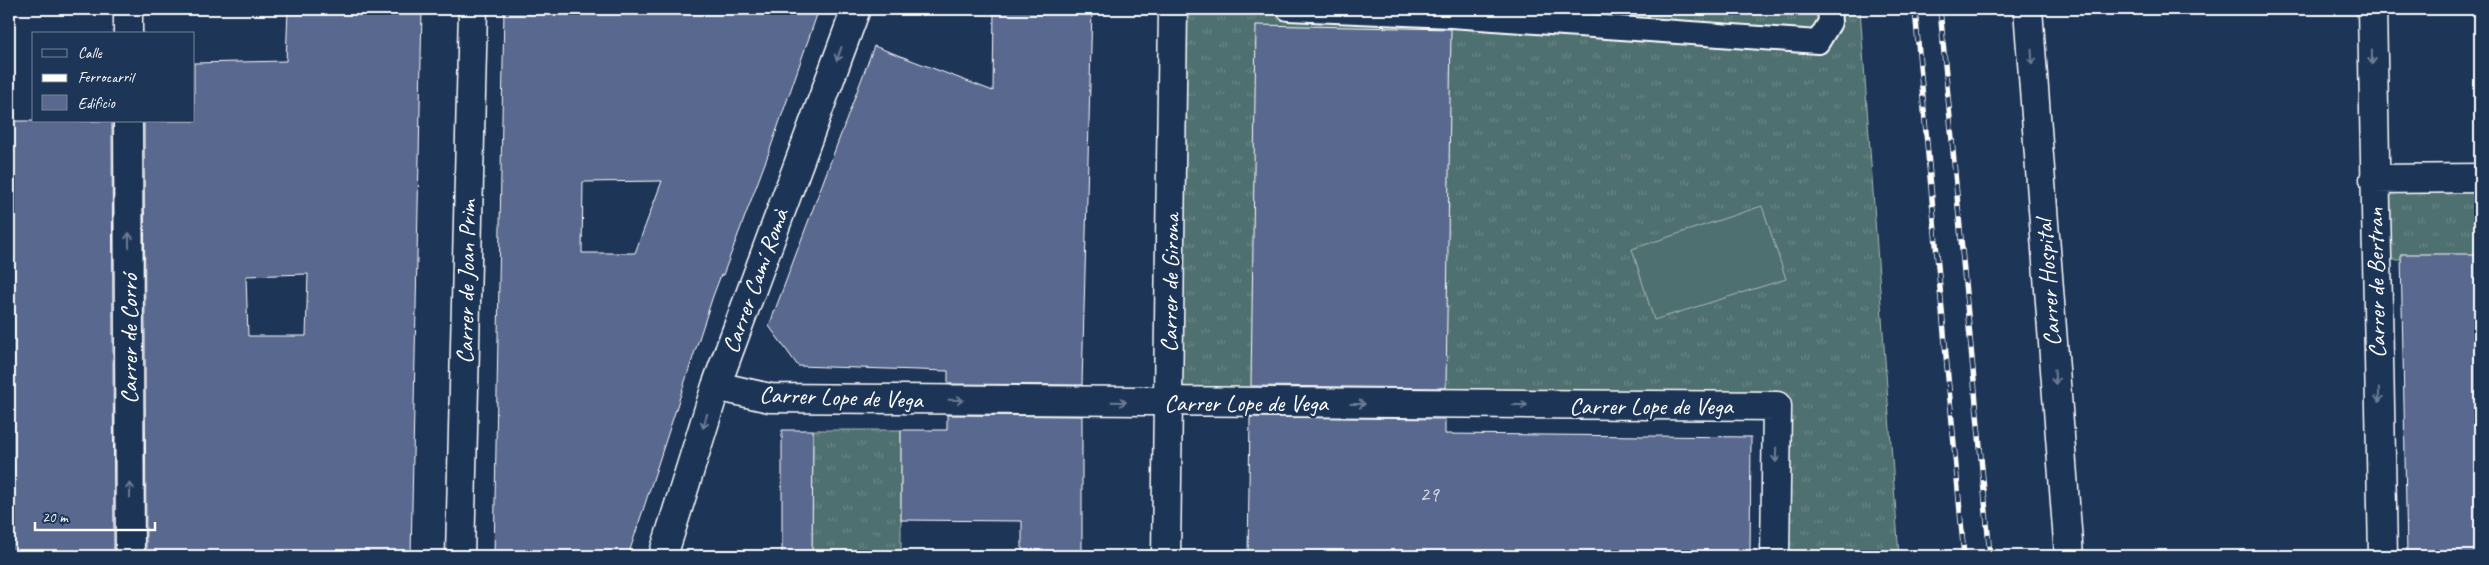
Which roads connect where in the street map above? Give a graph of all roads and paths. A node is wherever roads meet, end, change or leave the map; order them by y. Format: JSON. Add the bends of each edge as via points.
{"nodes":[{"id":1,"x":128,"y":9,"type":"edge"},
{"id":2,"x":472,"y":9,"type":"edge"},
{"id":3,"x":856,"y":9,"type":"edge"},
{"id":4,"x":1174,"y":9,"type":"edge"},
{"id":5,"x":1288,"y":9,"type":"edge"},
{"id":6,"x":1828,"y":9,"type":"edge"},
{"id":7,"x":2028,"y":9,"type":"edge"},
{"id":8,"x":2372,"y":9,"type":"edge"},
{"id":9,"x":128,"y":32,"type":"edge"},
{"id":10,"x":128,"y":122,"type":"edge"},
{"id":11,"x":2480,"y":178,"type":"edge"},
{"id":12,"x":2374,"y":179,"type":"junction"},
{"id":13,"x":716,"y":386,"type":"junction"},
{"id":14,"x":1169,"y":403,"type":"junction"},
{"id":15,"x":130,"y":556,"type":"edge"},
{"id":16,"x":460,"y":556,"type":"edge"},
{"id":17,"x":663,"y":556,"type":"edge"},
{"id":18,"x":1166,"y":556,"type":"edge"},
{"id":19,"x":1775,"y":556,"type":"edge"},
{"id":20,"x":2069,"y":556,"type":"edge"},
{"id":21,"x":2383,"y":556,"type":"edge"}],
"edges":[{"from":1,"to":9,"type":"street"},
{"from":2,"to":16,"type":"street","name":"Carrer de Joan Prim"},
{"from":3,"to":13,"type":"street","name":"Carrer Camí Romà","one_way":true},
{"from":4,"to":14,"type":"street","name":"Carrer de Girona"},
{"from":5,"to":6,"type":"lane","via":[[1451,16],[1818,42],[1830,22]]},
{"from":7,"to":20,"type":"street","name":"Carrer Hospital","one_way":true},
{"from":8,"to":12,"type":"street","name":"Carrer de Bertran","one_way":true},
{"from":15,"to":10,"type":"street","name":"Carrer de Corró","one_way":true},
{"from":11,"to":12,"type":"street"},
{"from":12,"to":21,"type":"street","name":"Carrer de Bertran","one_way":true},
{"from":13,"to":14,"type":"street","name":"Carrer Lope de Vega","one_way":true,"via":[[770,398]]},
{"from":13,"to":17,"type":"street","name":"Carrer Camí Romà","one_way":true},
{"from":14,"to":18,"type":"street","name":"Carrer de Girona"},
{"from":14,"to":19,"type":"street","name":"Carrer Lope de Vega","one_way":true,"via":[[1777,406]]}]}
